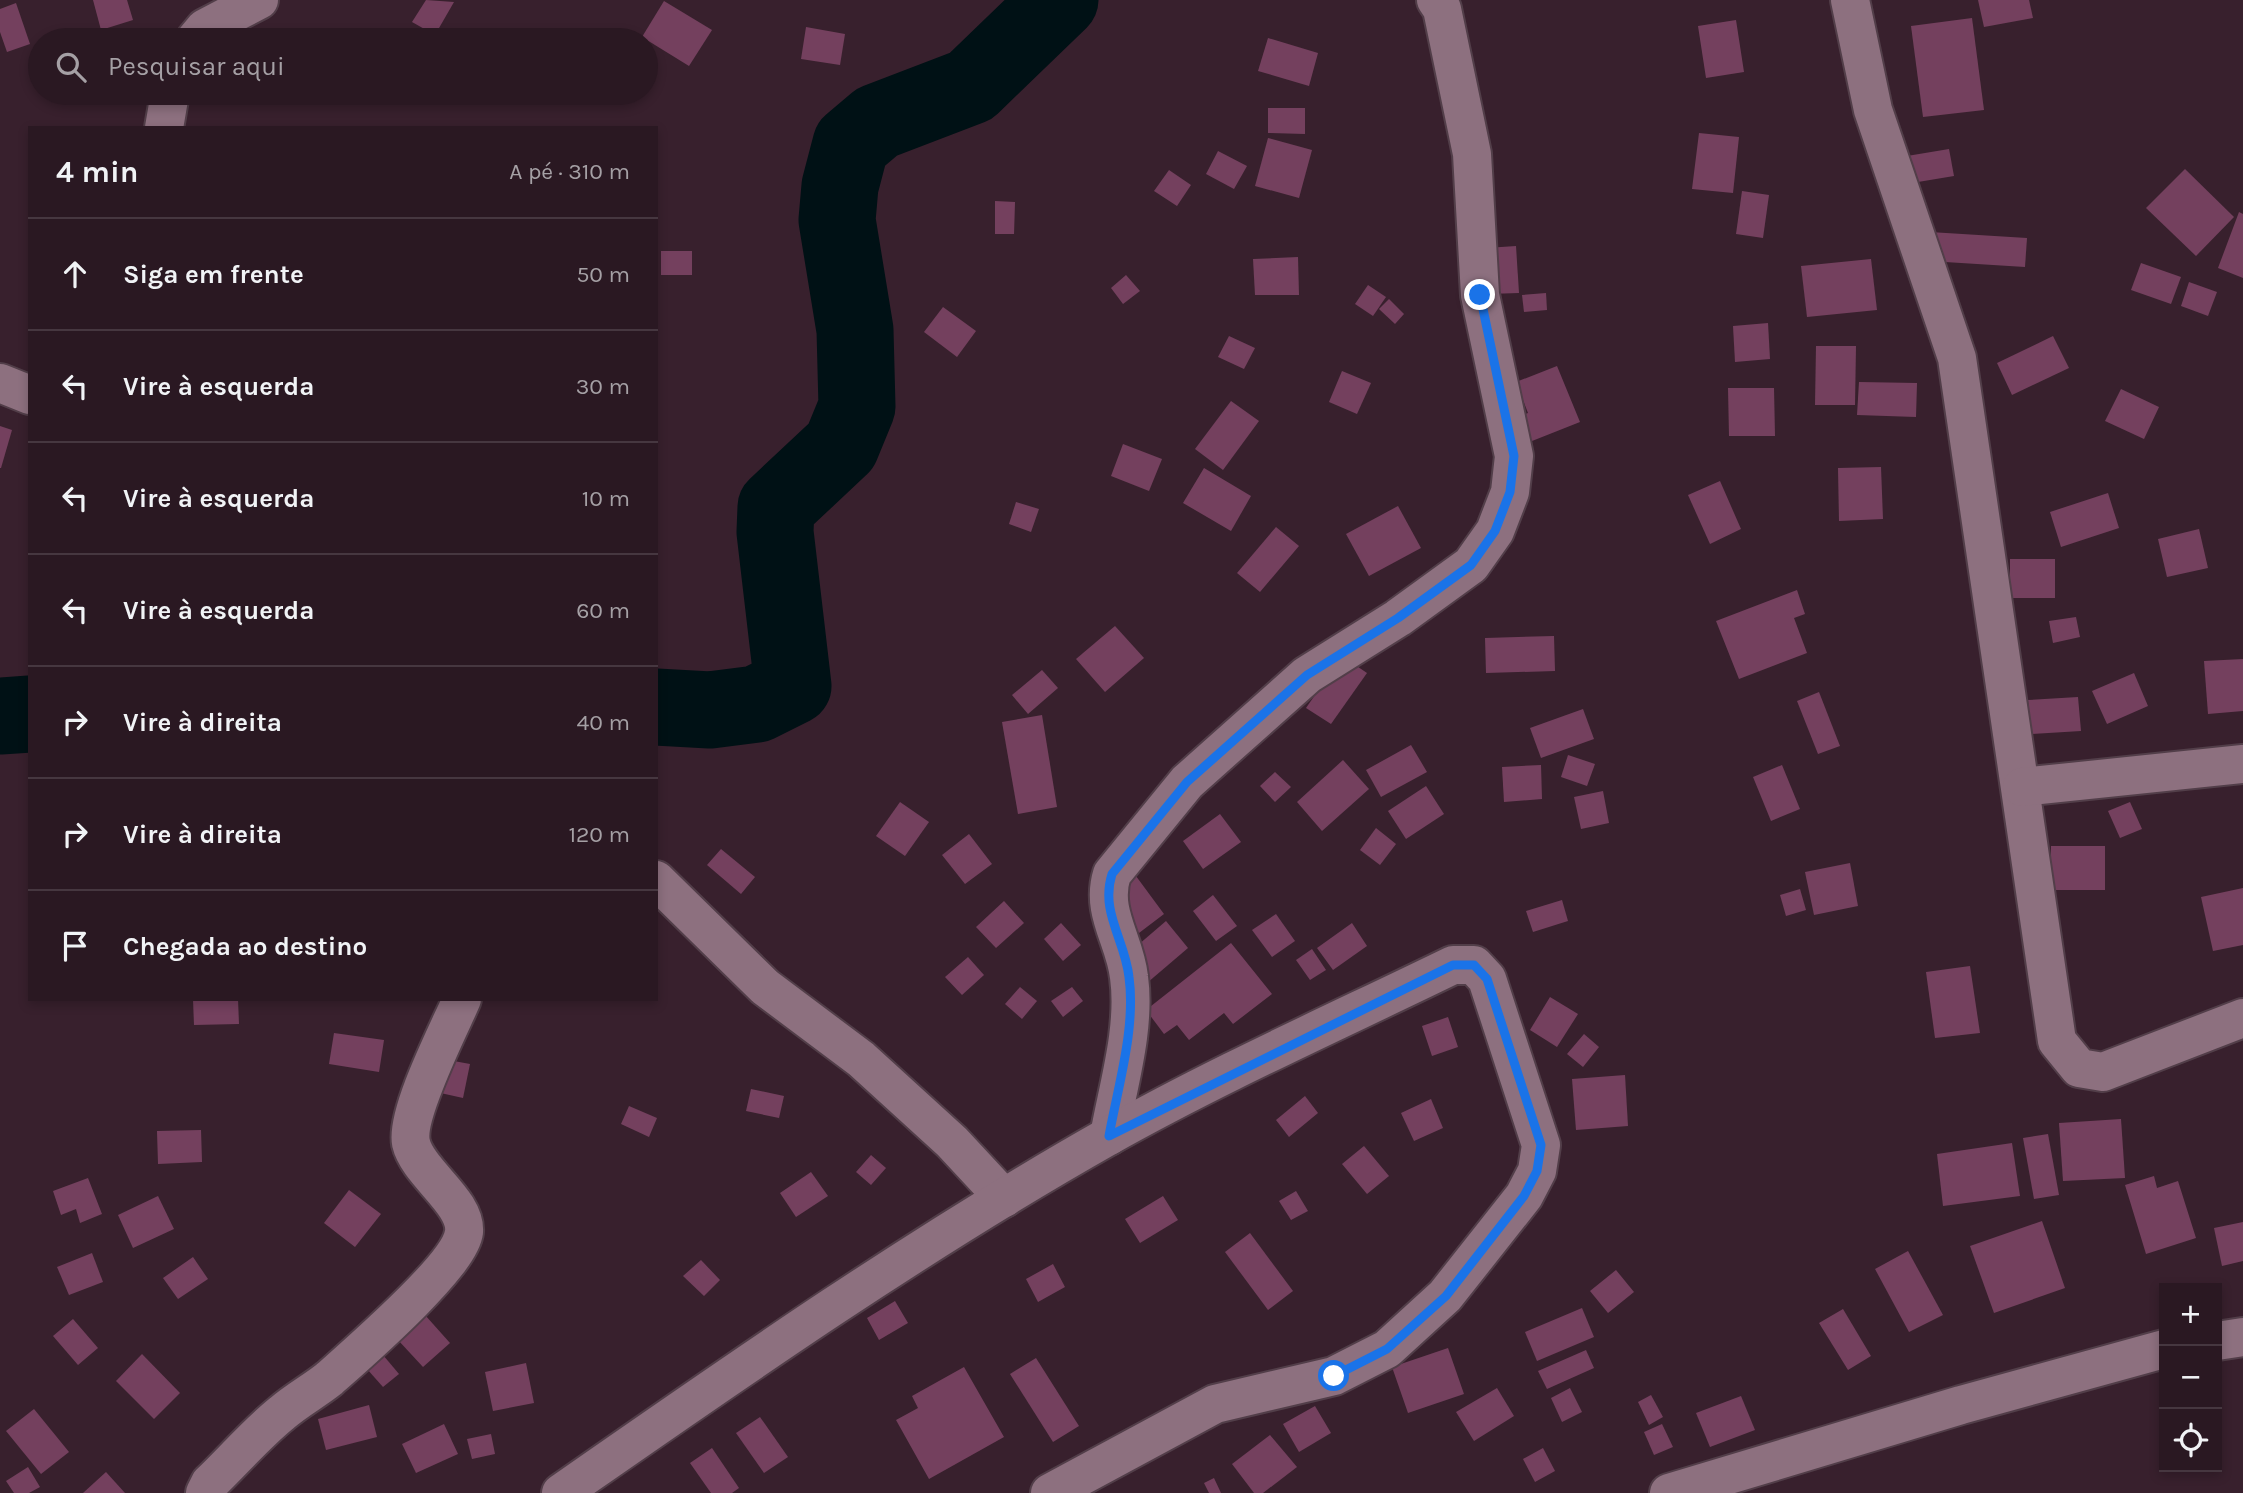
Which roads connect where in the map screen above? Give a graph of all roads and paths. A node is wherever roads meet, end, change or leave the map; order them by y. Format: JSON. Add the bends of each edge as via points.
{"nodes":[{"id":1,"x":259,"y":0,"type":"edge"},
{"id":2,"x":1436,"y":0,"type":"edge"},
{"id":3,"x":1850,"y":0,"type":"edge"},
{"id":4,"x":205,"y":28,"type":"edge"},
{"id":5,"x":168,"y":105,"type":"edge"},
{"id":6,"x":164,"y":126,"type":"edge"},
{"id":7,"x":0,"y":383,"type":"edge"},
{"id":8,"x":28,"y":394,"type":"edge"},
{"id":9,"x":2243,"y":764,"type":"edge"},
{"id":10,"x":2022,"y":787,"type":"junction"},
{"id":11,"x":658,"y":882,"type":"edge"},
{"id":12,"x":461,"y":1001,"type":"edge"},
{"id":13,"x":2243,"y":1018,"type":"edge"},
{"id":14,"x":1109,"y":1136,"type":"junction"},
{"id":15,"x":1004,"y":1198,"type":"junction"},
{"id":16,"x":2243,"y":1337,"type":"edge"},
{"id":17,"x":2222,"y":1340,"type":"edge"},
{"id":18,"x":2159,"y":1350,"type":"edge"},
{"id":19,"x":205,"y":1493,"type":"edge"},
{"id":20,"x":561,"y":1493,"type":"edge"},
{"id":21,"x":1050,"y":1493,"type":"edge"},
{"id":22,"x":1669,"y":1493,"type":"edge"}],
"edges":[{"from":1,"to":4,"type":"street"},
{"from":2,"to":14,"type":"street","via":[[1442,9],[1472,154],[1480,295],[1514,456],[1510,492],[1495,531],[1471,565],[1307,675],[1187,782],[1112,874],[1108,909],[1129,976],[1129,1006]]},
{"from":3,"to":10,"type":"street","via":[[1873,110],[1957,359]]},
{"from":5,"to":6,"type":"street"},
{"from":7,"to":8,"type":"street"},
{"from":9,"to":10,"type":"street"},
{"from":10,"to":13,"type":"street","via":[[2057,1041],[2079,1068],[2102,1072]]},
{"from":11,"to":15,"type":"street","via":[[765,986],[861,1059]]},
{"from":12,"to":19,"type":"street","via":[[427,1079],[410,1140],[415,1155],[459,1212],[464,1230],[460,1250],[328,1380],[282,1413]]},
{"from":14,"to":15,"type":"street"},
{"from":14,"to":21,"type":"street","via":[[1453,965],[1474,965],[1487,979],[1541,1145],[1537,1171],[1524,1196],[1446,1296],[1387,1349],[1334,1376],[1215,1404]]},
{"from":15,"to":20,"type":"street","via":[[773,1346]]},
{"from":16,"to":17,"type":"street"},
{"from":18,"to":22,"type":"street"}]}
